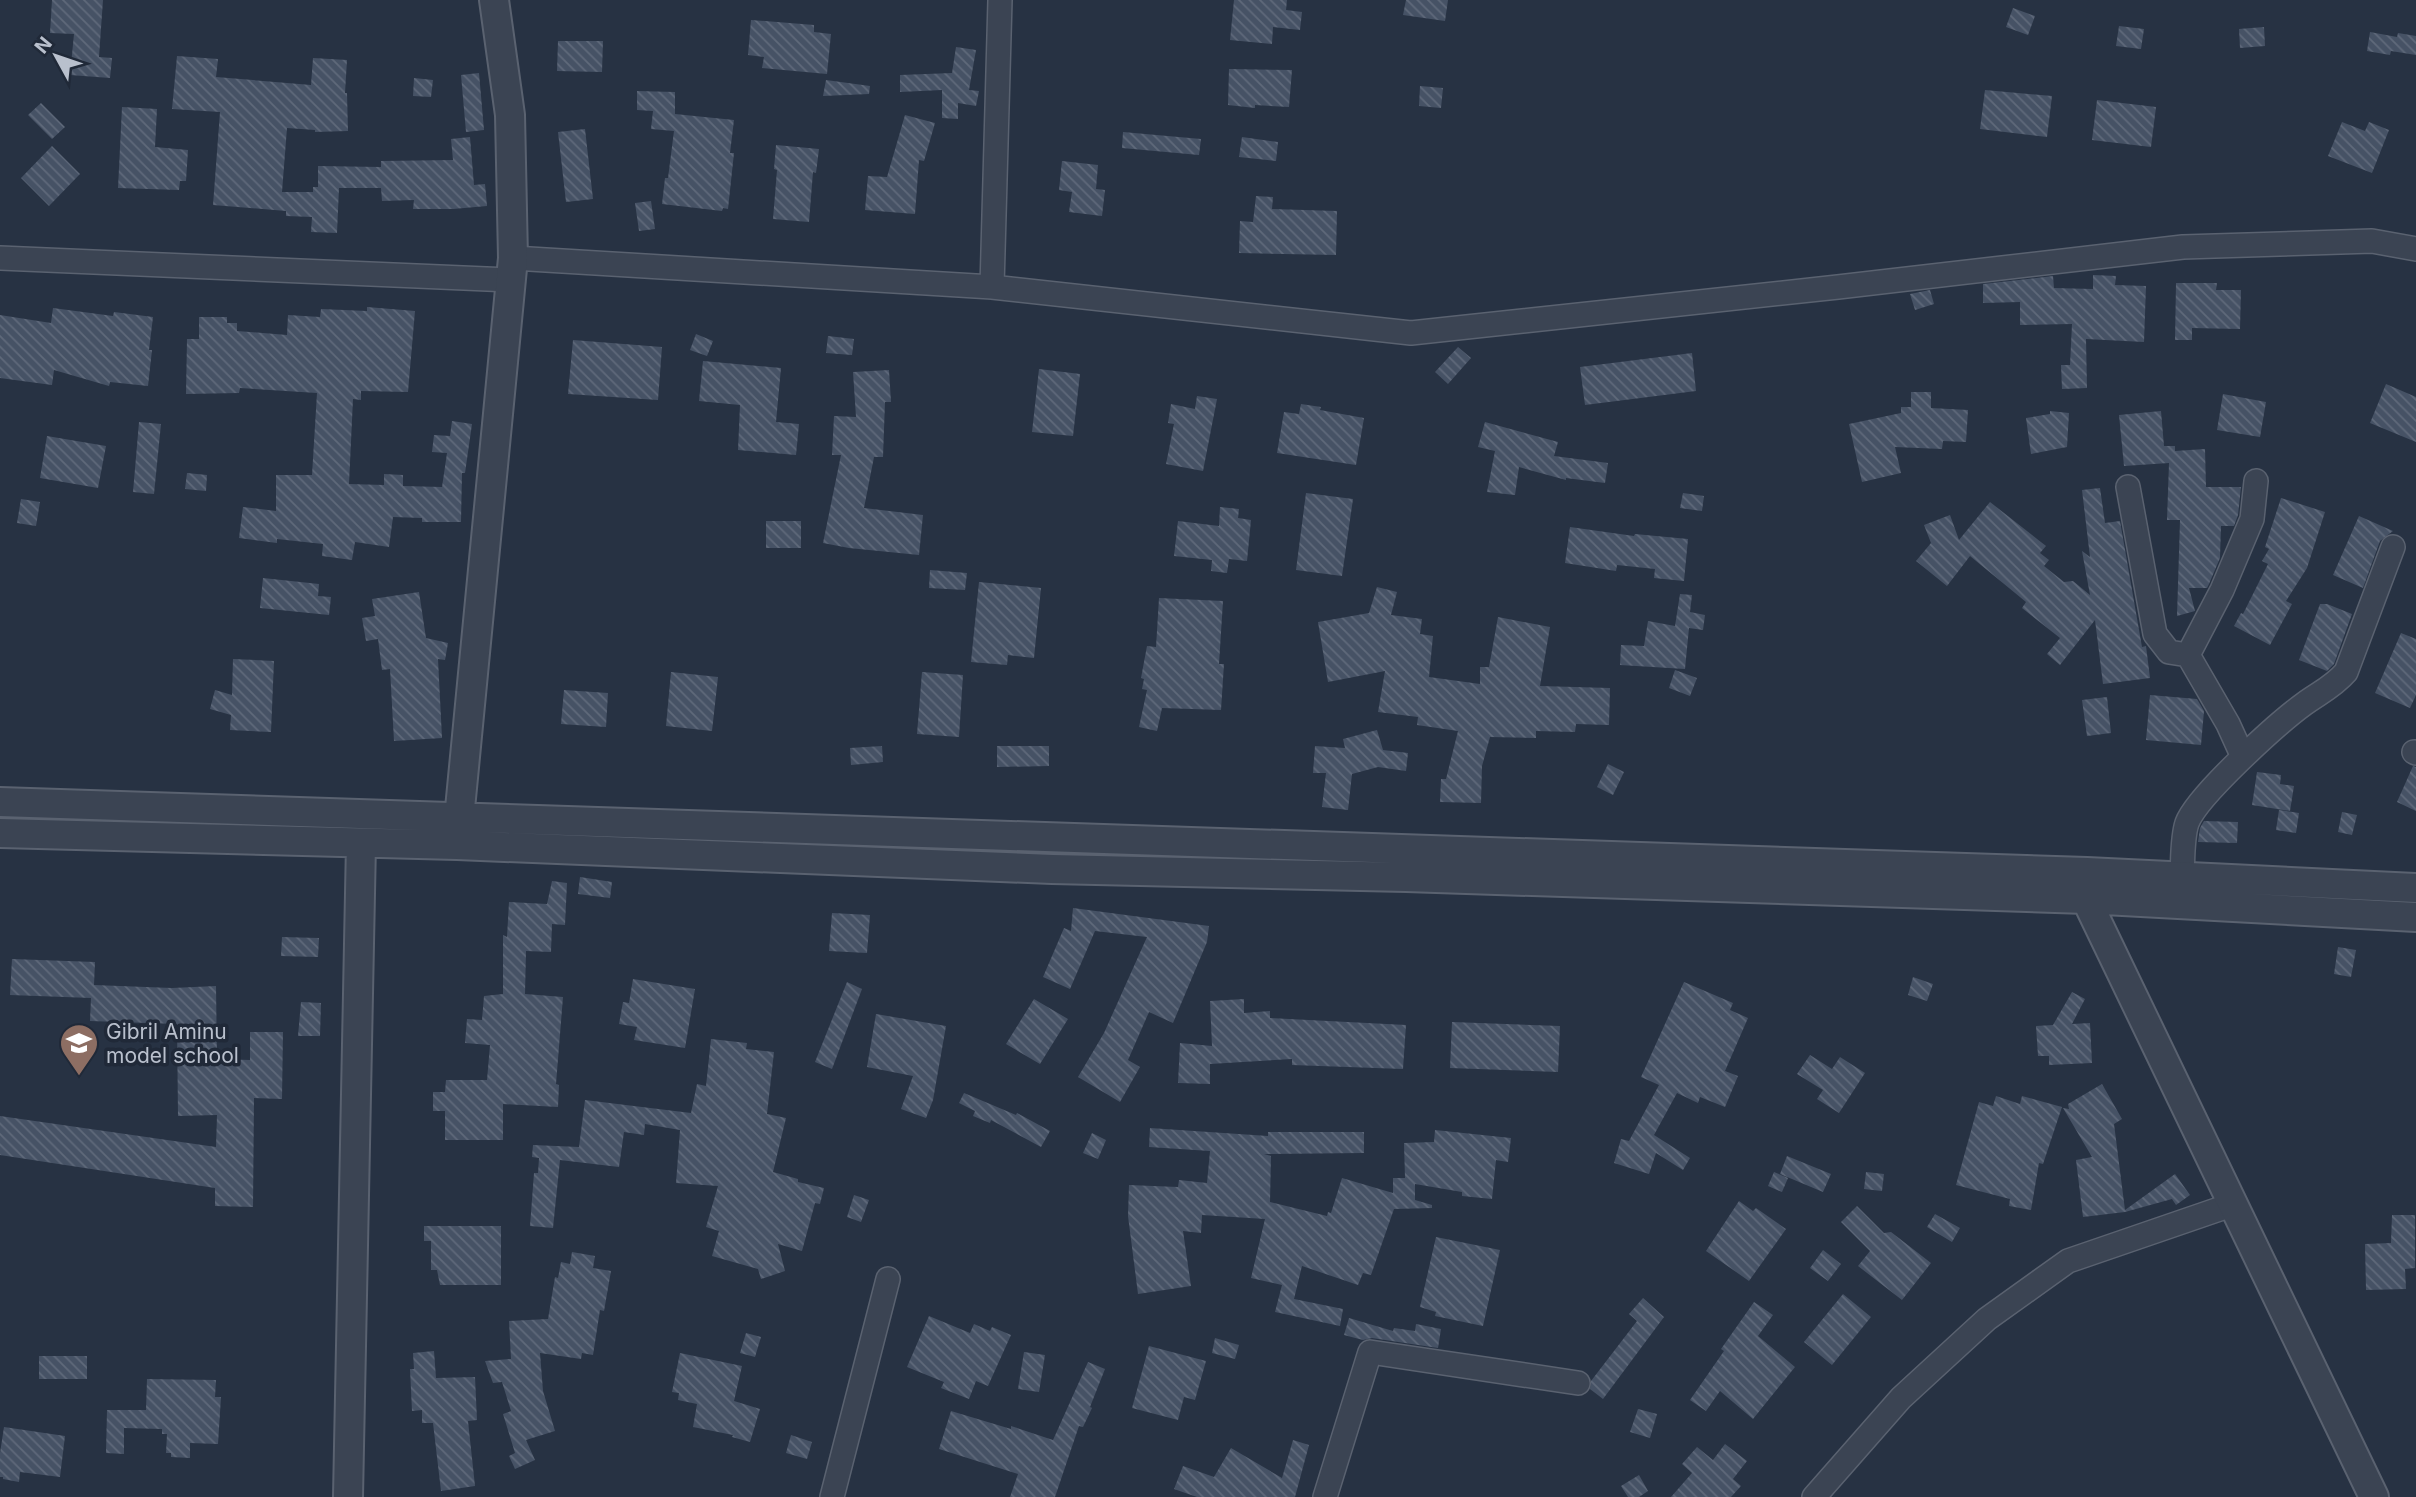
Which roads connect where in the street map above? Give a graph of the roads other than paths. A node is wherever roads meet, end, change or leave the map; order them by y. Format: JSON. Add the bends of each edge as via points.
{"nodes":[{"id":1,"x":494,"y":0,"type":"edge"},
{"id":2,"x":1000,"y":0,"type":"edge"},
{"id":3,"x":2416,"y":249,"type":"edge"},
{"id":4,"x":0,"y":258,"type":"edge"},
{"id":5,"x":512,"y":269,"type":"junction"},
{"id":6,"x":992,"y":286,"type":"junction"},
{"id":7,"x":2256,"y":481,"type":"dead end"},
{"id":8,"x":2128,"y":487,"type":"dead end"},
{"id":9,"x":2393,"y":547,"type":"dead end"},
{"id":10,"x":2188,"y":655,"type":"junction"},
{"id":11,"x":2243,"y":757,"type":"junction"},
{"id":12,"x":0,"y":803,"type":"edge"},
{"id":13,"x":459,"y":819,"type":"junction"},
{"id":14,"x":764,"y":827,"type":"junction"},
{"id":15,"x":0,"y":833,"type":"edge"},
{"id":16,"x":361,"y":843,"type":"junction"},
{"id":17,"x":761,"y":856,"type":"junction"},
{"id":18,"x":2182,"y":876,"type":"junction"},
{"id":19,"x":2086,"y":885,"type":"junction"},
{"id":20,"x":2416,"y":888,"type":"edge"},
{"id":21,"x":2416,"y":917,"type":"edge"},
{"id":22,"x":2234,"y":1204,"type":"junction"},
{"id":23,"x":888,"y":1279,"type":"dead end"},
{"id":24,"x":1578,"y":1383,"type":"dead end"},
{"id":25,"x":348,"y":1497,"type":"edge"},
{"id":26,"x":832,"y":1497,"type":"edge"},
{"id":27,"x":1325,"y":1497,"type":"edge"},
{"id":28,"x":1814,"y":1497,"type":"edge"},
{"id":29,"x":2374,"y":1497,"type":"edge"}],
"edges":[{"from":1,"to":5,"type":"street","via":[[510,115]]},
{"from":2,"to":6,"type":"street"},
{"from":3,"to":6,"type":"street","via":[[2372,242],[2183,247],[1411,333]]},
{"from":4,"to":5,"type":"street"},
{"from":5,"to":6,"type":"street"},
{"from":5,"to":13,"type":"street"},
{"from":7,"to":10,"type":"street","via":[[2252,519]]},
{"from":8,"to":10,"type":"street","via":[[2155,634],[2169,652]]},
{"from":9,"to":11,"type":"street","via":[[2346,672]]},
{"from":10,"to":11,"type":"street"},
{"from":11,"to":18,"type":"street","via":[[2194,809],[2186,824]]},
{"from":12,"to":13,"type":"street"},
{"from":13,"to":14,"type":"street"},
{"from":14,"to":17,"type":"street"},
{"from":14,"to":19,"type":"street"},
{"from":15,"to":16,"type":"street"},
{"from":16,"to":17,"type":"street"},
{"from":16,"to":25,"type":"street"},
{"from":17,"to":19,"type":"street","via":[[1052,869],[1406,877]]},
{"from":18,"to":19,"type":"street"},
{"from":18,"to":20,"type":"street"},
{"from":19,"to":21,"type":"street"},
{"from":19,"to":22,"type":"street"},
{"from":22,"to":28,"type":"street","via":[[2068,1261],[1987,1319],[1901,1398]]},
{"from":22,"to":29,"type":"street"},
{"from":23,"to":26,"type":"street"},
{"from":24,"to":27,"type":"street","via":[[1370,1352]]}]}
